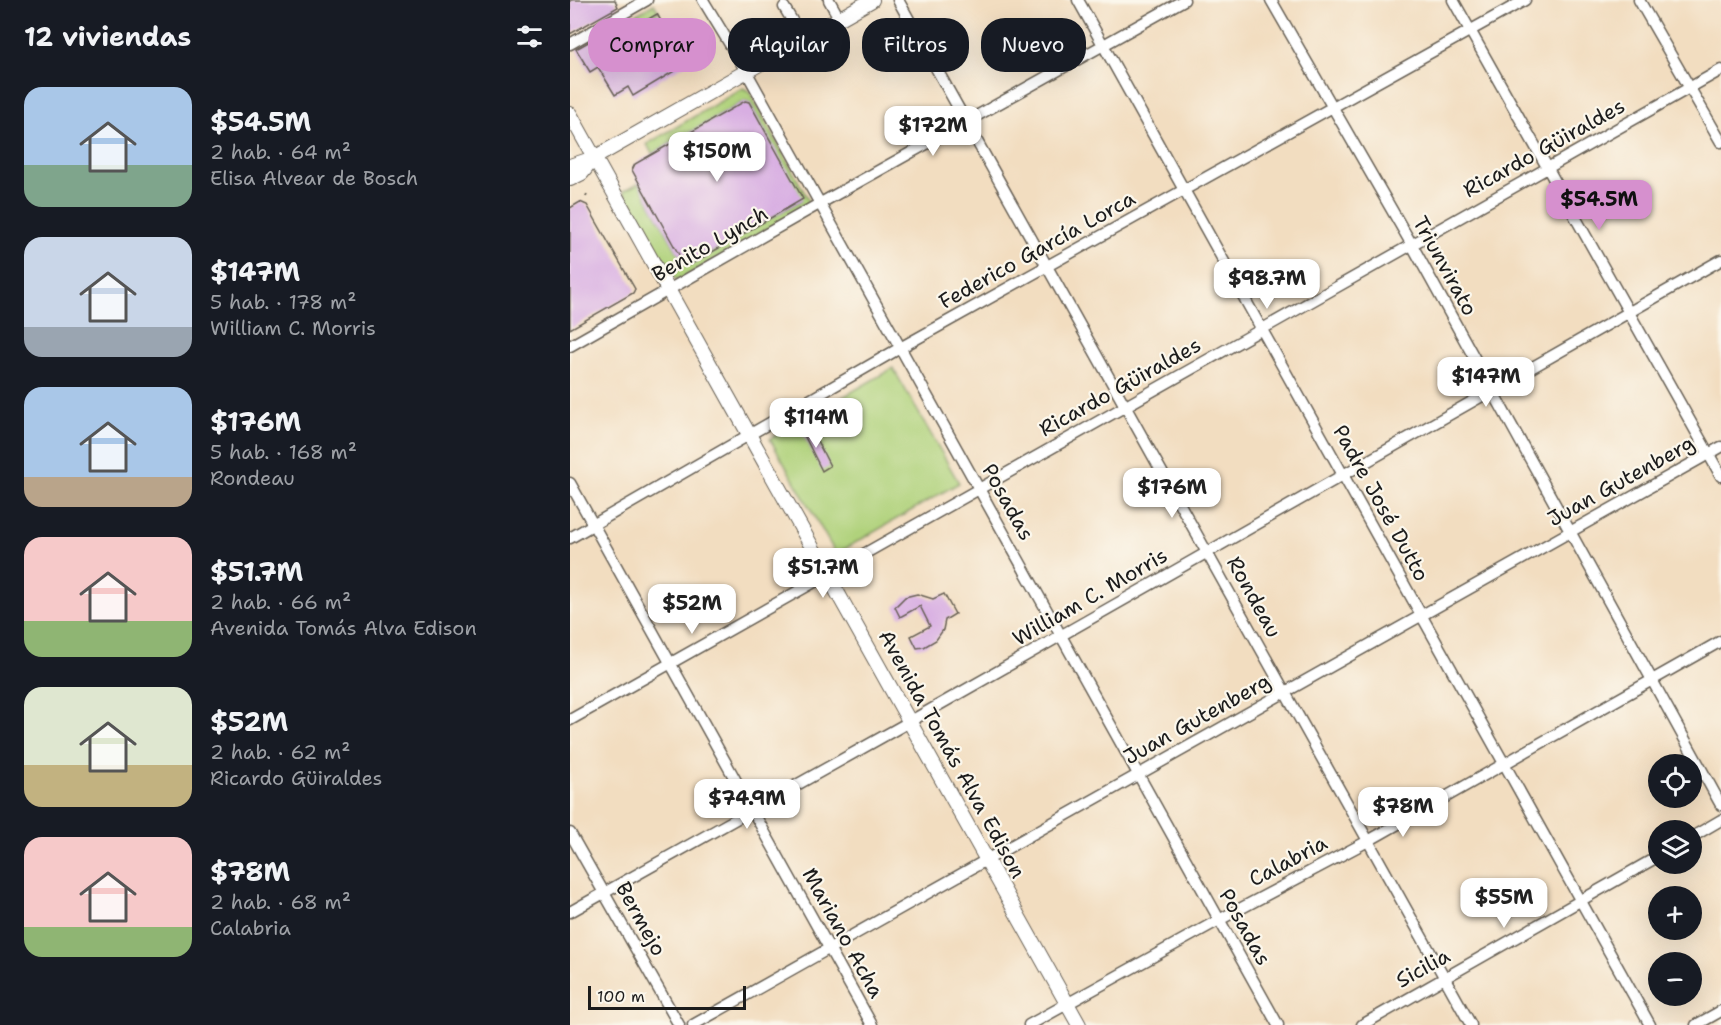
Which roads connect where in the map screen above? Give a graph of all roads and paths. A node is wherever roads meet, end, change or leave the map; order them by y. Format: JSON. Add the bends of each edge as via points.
{"nodes":[{"id":1,"x":647,"y":0,"type":"edge"},
{"id":2,"x":703,"y":0,"type":"edge"},
{"id":3,"x":829,"y":0,"type":"edge"},
{"id":4,"x":872,"y":0,"type":"edge"},
{"id":5,"x":898,"y":0,"type":"edge"},
{"id":6,"x":1078,"y":0,"type":"edge"},
{"id":7,"x":1184,"y":0,"type":"edge"},
{"id":8,"x":1271,"y":0,"type":"edge"},
{"id":9,"x":1453,"y":0,"type":"edge"},
{"id":10,"x":1525,"y":0,"type":"edge"},
{"id":11,"x":1639,"y":0,"type":"edge"},
{"id":12,"x":784,"y":7,"type":"dead end"},
{"id":13,"x":791,"y":18,"type":"edge"},
{"id":14,"x":840,"y":18,"type":"joint"},
{"id":15,"x":1470,"y":30,"type":"junction"},
{"id":16,"x":728,"y":40,"type":"edge"},
{"id":17,"x":570,"y":44,"type":"edge"},
{"id":18,"x":1102,"y":46,"type":"junction"},
{"id":19,"x":1721,"y":70,"type":"edge"},
{"id":20,"x":745,"y":72,"type":"edge"},
{"id":21,"x":748,"y":72,"type":"edge"},
{"id":22,"x":1690,"y":88,"type":"junction"},
{"id":23,"x":1332,"y":108,"type":"junction"},
{"id":24,"x":570,"y":114,"type":"edge"},
{"id":25,"x":967,"y":122,"type":"junction"},
{"id":26,"x":1721,"y":141,"type":"edge"},
{"id":27,"x":594,"y":158,"type":"junction"},
{"id":28,"x":570,"y":166,"type":"edge"},
{"id":29,"x":1548,"y":168,"type":"junction"},
{"id":30,"x":570,"y":179,"type":"edge"},
{"id":31,"x":1183,"y":190,"type":"junction"},
{"id":32,"x":819,"y":204,"type":"junction"},
{"id":33,"x":1412,"y":245,"type":"junction"},
{"id":34,"x":1721,"y":260,"type":"edge"},
{"id":35,"x":1047,"y":266,"type":"junction"},
{"id":36,"x":668,"y":290,"type":"junction"},
{"id":37,"x":1629,"y":313,"type":"junction"},
{"id":38,"x":1261,"y":330,"type":"junction"},
{"id":39,"x":570,"y":346,"type":"edge"},
{"id":40,"x":900,"y":348,"type":"junction"},
{"id":41,"x":1492,"y":391,"type":"junction"},
{"id":42,"x":1125,"y":406,"type":"junction"},
{"id":43,"x":749,"y":434,"type":"junction"},
{"id":44,"x":1721,"y":447,"type":"edge"},
{"id":45,"x":1709,"y":454,"type":"junction"},
{"id":46,"x":1343,"y":476,"type":"junction"},
{"id":47,"x":1721,"y":476,"type":"edge"},
{"id":48,"x":570,"y":483,"type":"edge"},
{"id":49,"x":978,"y":489,"type":"junction"},
{"id":50,"x":594,"y":524,"type":"junction"},
{"id":51,"x":1570,"y":532,"type":"junction"},
{"id":52,"x":570,"y":538,"type":"edge"},
{"id":53,"x":1207,"y":553,"type":"junction"},
{"id":54,"x":827,"y":574,"type":"junction"},
{"id":55,"x":1421,"y":616,"type":"junction"},
{"id":56,"x":1061,"y":636,"type":"junction"},
{"id":57,"x":1721,"y":641,"type":"edge"},
{"id":58,"x":672,"y":663,"type":"junction"},
{"id":59,"x":1651,"y":681,"type":"junction"},
{"id":60,"x":1285,"y":692,"type":"junction"},
{"id":61,"x":570,"y":720,"type":"edge"},
{"id":62,"x":909,"y":722,"type":"junction"},
{"id":63,"x":1504,"y":764,"type":"junction"},
{"id":64,"x":1138,"y":775,"type":"junction"},
{"id":65,"x":1721,"y":805,"type":"edge"},
{"id":66,"x":752,"y":810,"type":"junction"},
{"id":67,"x":1721,"y":820,"type":"edge"},
{"id":68,"x":1702,"y":831,"type":"edge"},
{"id":69,"x":570,"y":832,"type":"edge"},
{"id":70,"x":1368,"y":841,"type":"junction"},
{"id":71,"x":987,"y":860,"type":"junction"},
{"id":72,"x":1648,"y":862,"type":"edge"},
{"id":73,"x":604,"y":893,"type":"junction"},
{"id":74,"x":1581,"y":902,"type":"junction"},
{"id":75,"x":570,"y":912,"type":"edge"},
{"id":76,"x":1219,"y":920,"type":"junction"},
{"id":77,"x":828,"y":949,"type":"junction"},
{"id":78,"x":1445,"y":978,"type":"junction"},
{"id":79,"x":1067,"y":1004,"type":"junction"},
{"id":80,"x":1721,"y":1011,"type":"edge"},
{"id":81,"x":679,"y":1025,"type":"edge"},
{"id":82,"x":693,"y":1025,"type":"edge"},
{"id":83,"x":872,"y":1025,"type":"edge"},
{"id":84,"x":1029,"y":1025,"type":"edge"},
{"id":85,"x":1079,"y":1025,"type":"edge"},
{"id":86,"x":1278,"y":1025,"type":"edge"},
{"id":87,"x":1362,"y":1025,"type":"edge"},
{"id":88,"x":1471,"y":1025,"type":"edge"},
{"id":89,"x":1650,"y":1025,"type":"edge"},
{"id":90,"x":1696,"y":1025,"type":"edge"}],
"edges":[{"from":1,"to":17,"type":"street"},
{"from":2,"to":16,"type":"street","name":"Posadas"},
{"from":3,"to":14,"type":"street"},
{"from":4,"to":14,"type":"main road"},
{"from":5,"to":25,"type":"street","name":"Rondeau"},
{"from":6,"to":18,"type":"street","name":"Padre José Dutto"},
{"from":7,"to":18,"type":"street","name":"Benito Lynch"},
{"from":8,"to":23,"type":"street","name":"Triunvirato"},
{"from":9,"to":15,"type":"street"},
{"from":10,"to":15,"type":"street","name":"Federico García Lorca"},
{"from":11,"to":22,"type":"street"},
{"from":12,"to":13,"type":"street"},
{"from":15,"to":23,"type":"street","name":"Federico García Lorca"},
{"from":15,"to":29,"type":"street"},
{"from":18,"to":25,"type":"street","name":"Benito Lynch"},
{"from":18,"to":31,"type":"street","name":"Padre José Dutto"},
{"from":19,"to":22,"type":"street","name":"Ricardo Güiraldes"},
{"from":20,"to":27,"type":"main road"},
{"from":21,"to":32,"type":"street","name":"Posadas"},
{"from":22,"to":26,"type":"street"},
{"from":22,"to":29,"type":"street","name":"Ricardo Güiraldes"},
{"from":23,"to":31,"type":"street","name":"Federico García Lorca"},
{"from":23,"to":33,"type":"street","name":"Triunvirato"},
{"from":24,"to":27,"type":"main road","name":"Avenida Tomás Alva Edison"},
{"from":25,"to":32,"type":"street","name":"Benito Lynch"},
{"from":25,"to":35,"type":"street","name":"Rondeau"},
{"from":27,"to":28,"type":"main road"},
{"from":27,"to":30,"type":"main road","via":[[582,173]]},
{"from":27,"to":36,"type":"main road","name":"Avenida Tomás Alva Edison"},
{"from":29,"to":33,"type":"street","name":"Ricardo Güiraldes"},
{"from":29,"to":37,"type":"street"},
{"from":31,"to":35,"type":"street","name":"Federico García Lorca"},
{"from":31,"to":38,"type":"street","name":"Padre José Dutto"},
{"from":32,"to":36,"type":"street","name":"Benito Lynch"},
{"from":32,"to":40,"type":"street","name":"Posadas"},
{"from":33,"to":38,"type":"street","name":"Ricardo Güiraldes"},
{"from":33,"to":41,"type":"street","name":"Triunvirato"},
{"from":34,"to":37,"type":"street","name":"William C. Morris"},
{"from":35,"to":40,"type":"street","name":"Federico García Lorca"},
{"from":35,"to":42,"type":"street","name":"Rondeau"},
{"from":36,"to":39,"type":"street","name":"Benito Lynch"},
{"from":36,"to":43,"type":"main road","name":"Avenida Tomás Alva Edison"},
{"from":37,"to":41,"type":"street","name":"William C. Morris"},
{"from":37,"to":45,"type":"street"},
{"from":38,"to":42,"type":"street","name":"Ricardo Güiraldes"},
{"from":38,"to":46,"type":"street","name":"Padre José Dutto"},
{"from":40,"to":43,"type":"street","name":"Federico García Lorca"},
{"from":40,"to":49,"type":"street","name":"Posadas"},
{"from":41,"to":46,"type":"street","name":"William C. Morris"},
{"from":41,"to":51,"type":"street","name":"Triunvirato"},
{"from":42,"to":49,"type":"street","name":"Ricardo Güiraldes"},
{"from":42,"to":53,"type":"street","name":"Rondeau"},
{"from":43,"to":50,"type":"street","name":"Federico García Lorca"},
{"from":43,"to":54,"type":"main road","name":"Avenida Tomás Alva Edison"},
{"from":44,"to":45,"type":"street","name":"Juan Gutenberg"},
{"from":45,"to":47,"type":"street"},
{"from":45,"to":51,"type":"street","name":"Juan Gutenberg"},
{"from":46,"to":53,"type":"street","name":"William C. Morris"},
{"from":46,"to":55,"type":"street","name":"Padre José Dutto"},
{"from":48,"to":50,"type":"street","name":"Mariano Acha"},
{"from":49,"to":54,"type":"street","name":"Ricardo Güiraldes"},
{"from":49,"to":56,"type":"street","name":"Posadas"},
{"from":50,"to":52,"type":"street","name":"Federico García Lorca"},
{"from":50,"to":58,"type":"street","name":"Mariano Acha"},
{"from":51,"to":55,"type":"street","name":"Juan Gutenberg"},
{"from":51,"to":59,"type":"street","name":"Triunvirato"},
{"from":53,"to":56,"type":"street","name":"William C. Morris"},
{"from":53,"to":60,"type":"street","name":"Rondeau"},
{"from":54,"to":58,"type":"street","name":"Ricardo Güiraldes"},
{"from":54,"to":62,"type":"main road","name":"Avenida Tomás Alva Edison"},
{"from":55,"to":60,"type":"street","name":"Juan Gutenberg"},
{"from":55,"to":63,"type":"street","name":"Padre José Dutto"},
{"from":56,"to":62,"type":"street","name":"William C. Morris"},
{"from":56,"to":64,"type":"street","name":"Posadas"},
{"from":57,"to":59,"type":"street","name":"Calabria"},
{"from":58,"to":61,"type":"street","name":"Ricardo Güiraldes"},
{"from":58,"to":66,"type":"street","name":"Mariano Acha"},
{"from":59,"to":63,"type":"street","name":"Calabria"},
{"from":59,"to":65,"type":"street","name":"Triunvirato"},
{"from":60,"to":64,"type":"street","name":"Juan Gutenberg"},
{"from":60,"to":70,"type":"street","name":"Rondeau"},
{"from":62,"to":66,"type":"street","name":"William C. Morris"},
{"from":62,"to":71,"type":"main road","name":"Avenida Tomás Alva Edison"},
{"from":63,"to":70,"type":"street","name":"Calabria"},
{"from":63,"to":74,"type":"street","name":"Padre José Dutto"},
{"from":64,"to":71,"type":"street","name":"Juan Gutenberg"},
{"from":64,"to":76,"type":"street","name":"Posadas"},
{"from":66,"to":73,"type":"street","name":"William C. Morris"},
{"from":66,"to":77,"type":"street","name":"Mariano Acha"},
{"from":67,"to":68,"type":"street"},
{"from":69,"to":73,"type":"street","name":"Bermejo"},
{"from":70,"to":76,"type":"street","name":"Calabria"},
{"from":70,"to":78,"type":"street","name":"Rondeau"},
{"from":71,"to":77,"type":"street","name":"Juan Gutenberg"},
{"from":71,"to":79,"type":"main road","name":"Avenida Tomás Alva Edison"},
{"from":72,"to":74,"type":"street","name":"Sicilia"},
{"from":73,"to":75,"type":"street","name":"William C. Morris"},
{"from":73,"to":81,"type":"street","name":"Bermejo"},
{"from":74,"to":78,"type":"street","name":"Sicilia"},
{"from":74,"to":89,"type":"street","name":"Padre José Dutto"},
{"from":76,"to":79,"type":"street","name":"Calabria"},
{"from":76,"to":86,"type":"street","name":"Posadas"},
{"from":77,"to":82,"type":"street","name":"Juan Gutenberg"},
{"from":77,"to":83,"type":"street","name":"Mariano Acha"},
{"from":78,"to":87,"type":"street","name":"Sicilia"},
{"from":78,"to":88,"type":"street","name":"Rondeau"},
{"from":79,"to":84,"type":"street","name":"Calabria"},
{"from":79,"to":85,"type":"main road","name":"Avenida Tomás Alva Edison"},
{"from":80,"to":90,"type":"street"}]}
